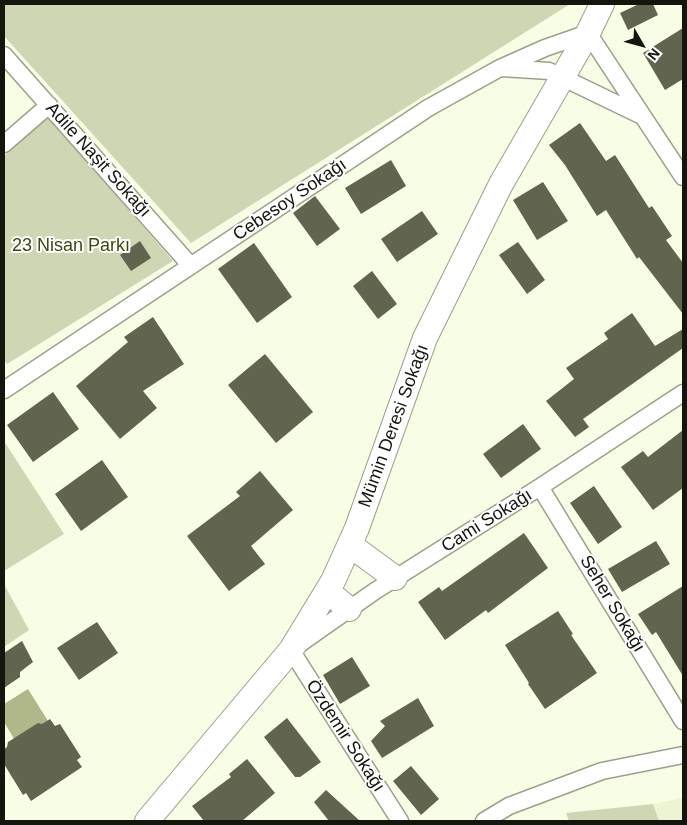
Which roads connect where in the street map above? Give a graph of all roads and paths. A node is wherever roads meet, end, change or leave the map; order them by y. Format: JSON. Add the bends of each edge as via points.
{"nodes":[{"id":1,"x":602,"y":4,"type":"edge"},
{"id":2,"x":588,"y":33,"type":"junction"},
{"id":3,"x":545,"y":48,"type":"junction"},
{"id":4,"x":4,"y":55,"type":"edge"},
{"id":5,"x":500,"y":68,"type":"junction"},
{"id":6,"x":556,"y":74,"type":"junction"},
{"id":7,"x":49,"y":105,"type":"junction"},
{"id":8,"x":642,"y":116,"type":"junction"},
{"id":9,"x":4,"y":144,"type":"edge"},
{"id":10,"x":683,"y":177,"type":"edge"},
{"id":11,"x":191,"y":266,"type":"junction"},
{"id":12,"x":4,"y":390,"type":"edge"},
{"id":13,"x":683,"y":393,"type":"edge"},
{"id":14,"x":540,"y":487,"type":"junction"},
{"id":15,"x":350,"y":545,"type":"junction"},
{"id":16,"x":395,"y":578,"type":"junction"},
{"id":17,"x":327,"y":591,"type":"junction"},
{"id":18,"x":349,"y":609,"type":"junction"},
{"id":19,"x":291,"y":650,"type":"junction"},
{"id":20,"x":683,"y":721,"type":"edge"},
{"id":21,"x":683,"y":755,"type":"edge"},
{"id":22,"x":147,"y":821,"type":"edge"},
{"id":23,"x":400,"y":821,"type":"edge"},
{"id":24,"x":484,"y":821,"type":"edge"}],
"edges":[{"from":1,"to":2,"type":"street","name":"Mümin Deresi Sokağı"},
{"from":2,"to":3,"type":"street","name":"Cebesoy Sokağı"},
{"from":2,"to":6,"type":"street","name":"Mümin Deresi Sokağı"},
{"from":2,"to":8,"type":"street"},
{"from":3,"to":5,"type":"street","name":"Cebesoy Sokağı"},
{"from":3,"to":6,"type":"street","via":[[543,62]]},
{"from":4,"to":7,"type":"street","name":"Adile Naşit Sokağı"},
{"from":5,"to":6,"type":"street"},
{"from":5,"to":11,"type":"street","name":"Cebesoy Sokağı","via":[[428,108]]},
{"from":6,"to":8,"type":"street"},
{"from":6,"to":15,"type":"street","name":"Mümin Deresi Sokağı","via":[[425,338]]},
{"from":7,"to":9,"type":"street"},
{"from":7,"to":11,"type":"street","name":"Adile Naşit Sokağı"},
{"from":8,"to":10,"type":"street"},
{"from":11,"to":12,"type":"street","name":"Cebesoy Sokağı"},
{"from":13,"to":14,"type":"street","name":"Cami Sokağı"},
{"from":14,"to":16,"type":"street","name":"Cami Sokağı"},
{"from":14,"to":20,"type":"street","name":"Seher Sokağı"},
{"from":15,"to":16,"type":"street"},
{"from":15,"to":17,"type":"street","name":"Mümin Deresi Sokağı"},
{"from":16,"to":18,"type":"street","name":"Cami Sokağı"},
{"from":17,"to":18,"type":"street"},
{"from":17,"to":19,"type":"street","name":"Mümin Deresi Sokağı"},
{"from":18,"to":19,"type":"street","name":"Cami Sokağı"},
{"from":19,"to":22,"type":"street","name":"Mümin Deresi Sokağı"},
{"from":19,"to":23,"type":"street","name":"Özdemir Sokağı"},
{"from":21,"to":24,"type":"street","via":[[602,772],[509,806]]}]}
